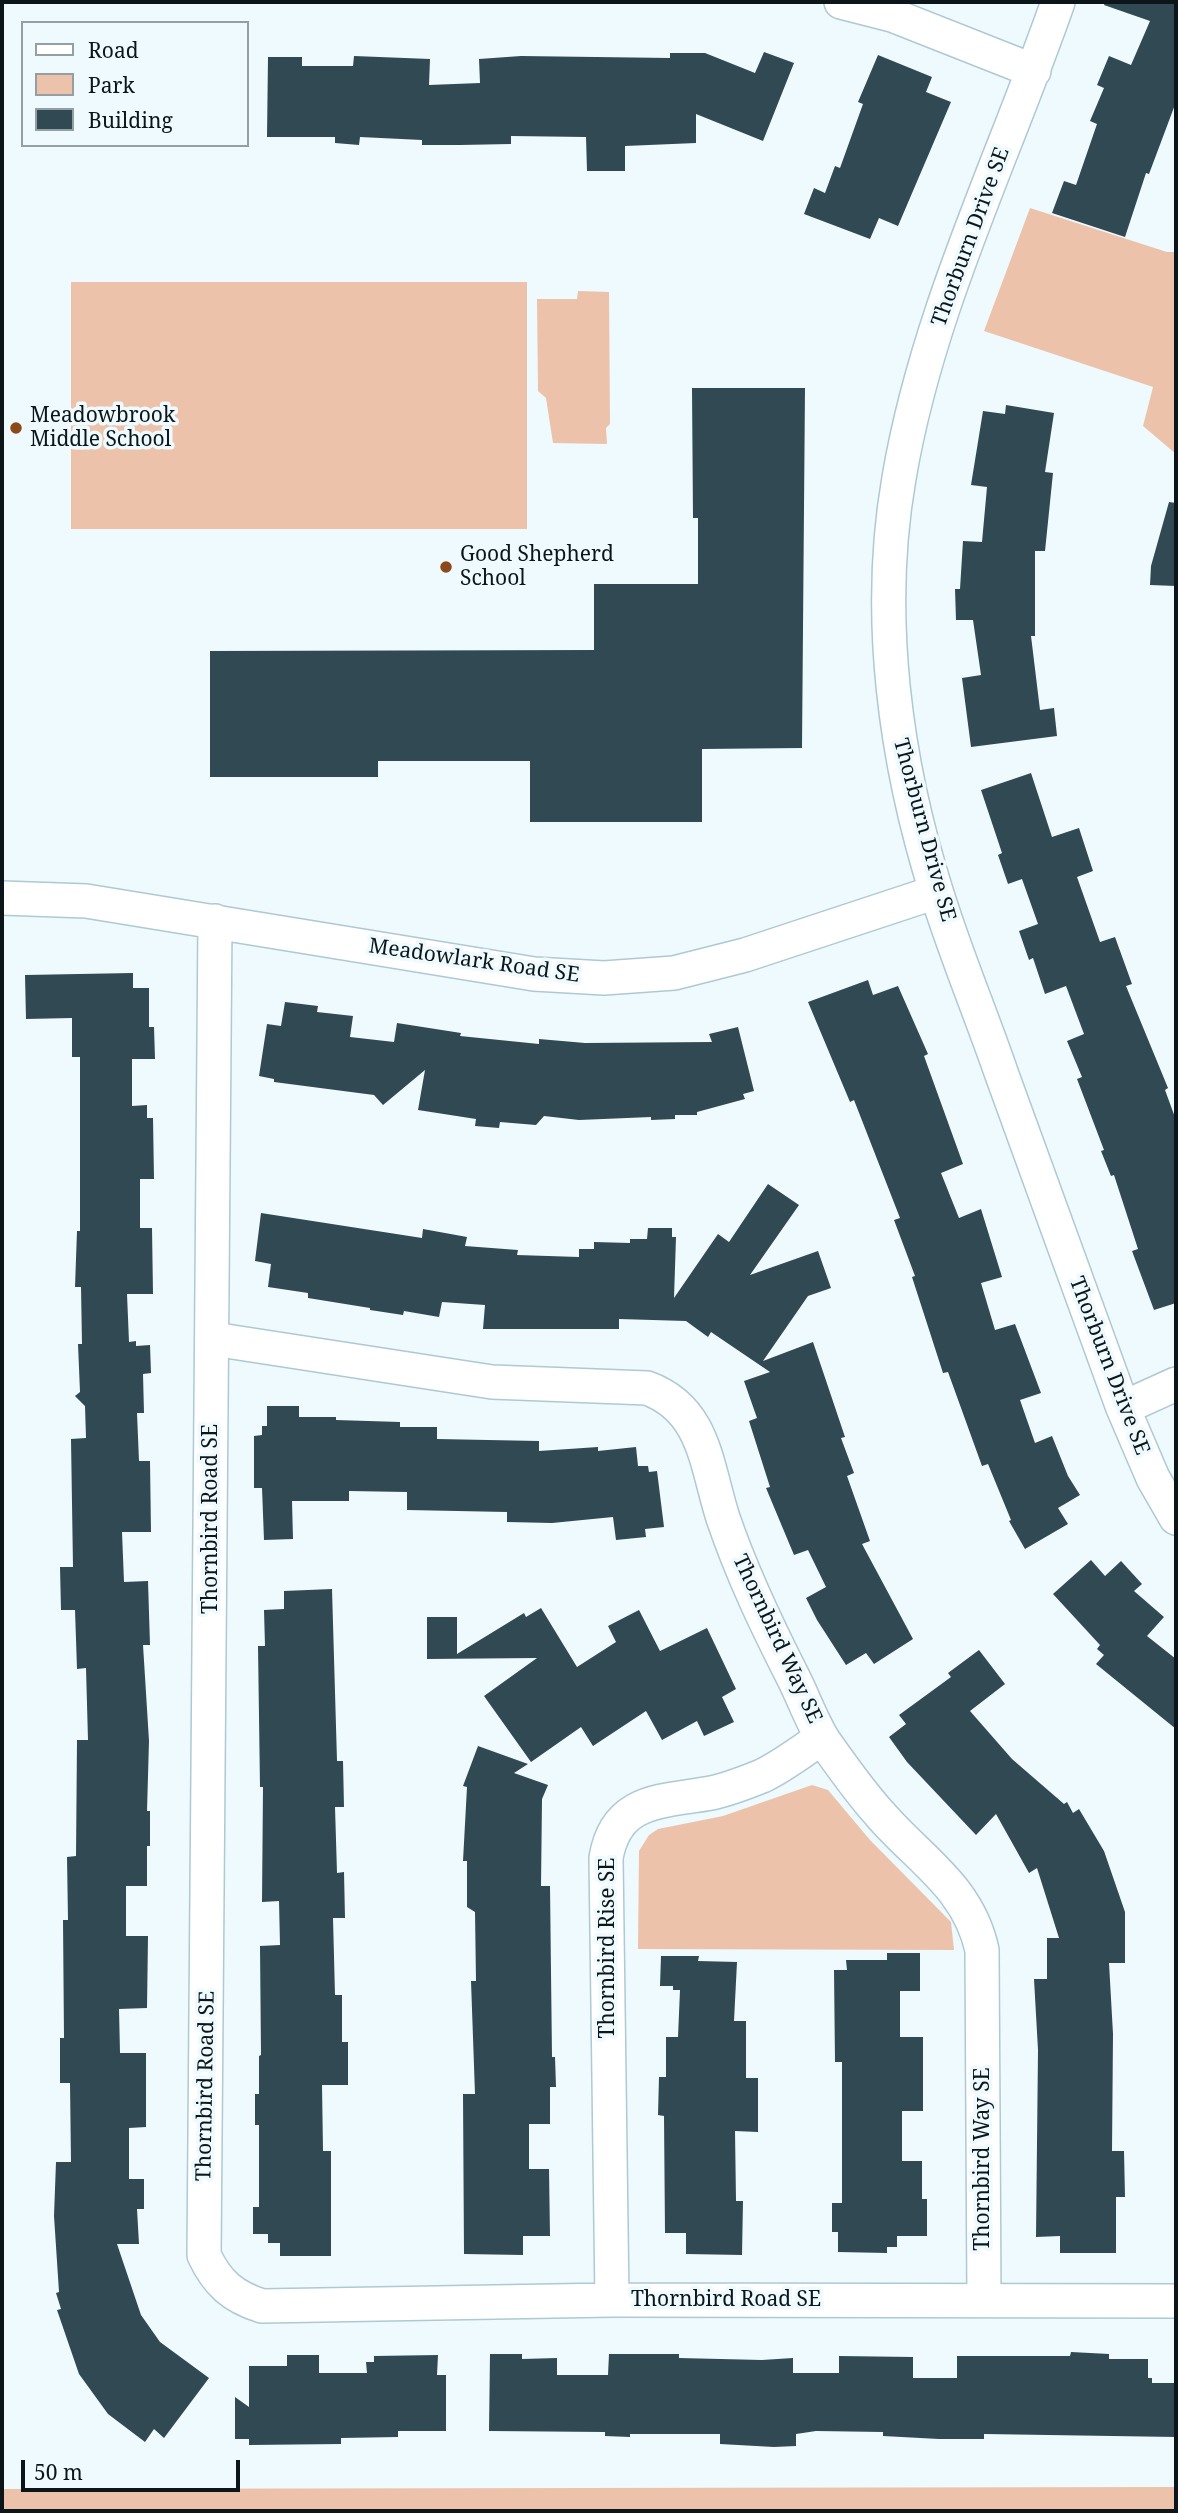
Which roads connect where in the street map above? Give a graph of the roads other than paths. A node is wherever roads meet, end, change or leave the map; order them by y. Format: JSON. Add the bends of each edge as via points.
{"nodes":[{"id":1,"x":841,"y":2,"type":"edge"},
{"id":2,"x":1058,"y":2,"type":"edge"},
{"id":3,"x":1034,"y":71,"type":"junction"},
{"id":4,"x":936,"y":892,"type":"junction"},
{"id":5,"x":2,"y":898,"type":"edge"},
{"id":6,"x":215,"y":922,"type":"junction"},
{"id":7,"x":213,"y":1339,"type":"junction"},
{"id":8,"x":1176,"y":1384,"type":"edge"},
{"id":9,"x":1123,"y":1408,"type":"junction"},
{"id":10,"x":1176,"y":1518,"type":"edge"},
{"id":11,"x":822,"y":1738,"type":"junction"},
{"id":12,"x":612,"y":2300,"type":"junction"},
{"id":13,"x":984,"y":2300,"type":"junction"},
{"id":14,"x":1176,"y":2301,"type":"edge"}],
"edges":[{"from":1,"to":3,"type":"street","via":[[892,15]]},
{"from":2,"to":3,"type":"street","name":"Thorburn Drive SE"},
{"from":3,"to":4,"type":"street","name":"Thorburn Drive SE","via":[[942,305],[899,478],[890,558],[891,651],[900,743]]},
{"from":4,"to":6,"type":"street","name":"Meadowlark Road SE","via":[[746,956],[674,973],[604,978],[534,974]]},
{"from":4,"to":9,"type":"street","name":"Thorburn Drive SE"},
{"from":5,"to":6,"type":"street","name":"Meadowlark Road SE","via":[[86,901]]},
{"from":6,"to":7,"type":"street","name":"Thornbird Road SE"},
{"from":7,"to":11,"type":"street","name":"Thornbird Way SE","via":[[492,1382],[630,1387],[666,1395],[693,1422],[754,1598]]},
{"from":7,"to":12,"type":"street","name":"Thornbird Road SE","via":[[204,2255],[226,2288],[242,2300],[262,2306]]},
{"from":8,"to":9,"type":"street"},
{"from":9,"to":10,"type":"street","name":"Thorburn Drive SE"},
{"from":11,"to":12,"type":"street","name":"Thornbird Rise SE","via":[[764,1775],[714,1793],[655,1801],[633,1811],[609,1841]]},
{"from":11,"to":13,"type":"street","name":"Thornbird Way SE","via":[[879,1813],[957,1892],[977,1925],[982,1950]]},
{"from":12,"to":13,"type":"street","name":"Thornbird Road SE"},
{"from":13,"to":14,"type":"street","name":"Thornbird Road SE"}]}
